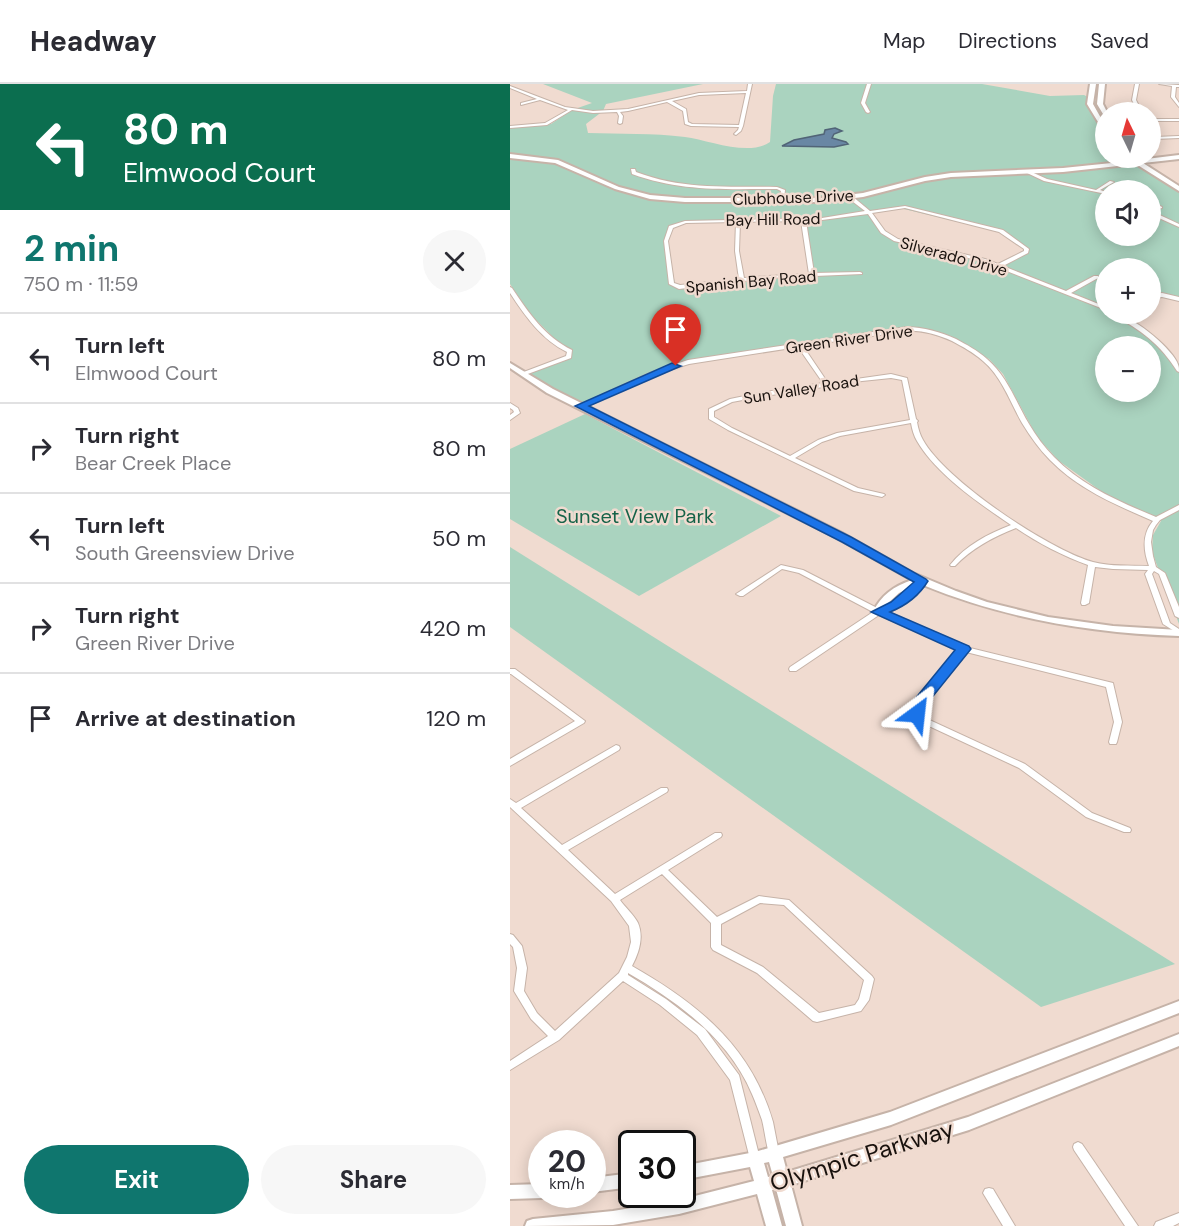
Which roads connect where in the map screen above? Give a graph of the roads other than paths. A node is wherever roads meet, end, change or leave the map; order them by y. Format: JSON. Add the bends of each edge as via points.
{"nodes":[{"id":1,"x":750,"y":84,"type":"edge"},
{"id":2,"x":869,"y":84,"type":"edge"},
{"id":3,"x":1093,"y":84,"type":"edge"},
{"id":4,"x":1102,"y":84,"type":"edge"},
{"id":5,"x":1137,"y":84,"type":"edge"},
{"id":6,"x":1161,"y":84,"type":"edge"},
{"id":7,"x":1176,"y":86,"type":"edge"},
{"id":8,"x":510,"y":87,"type":"edge"},
{"id":9,"x":747,"y":92,"type":"junction"},
{"id":10,"x":540,"y":99,"type":"junction"},
{"id":11,"x":668,"y":101,"type":"junction"},
{"id":12,"x":1100,"y":102,"type":"edge"},
{"id":13,"x":1135,"y":102,"type":"edge"},
{"id":14,"x":522,"y":104,"type":"dead end"},
{"id":15,"x":1179,"y":106,"type":"edge"},
{"id":16,"x":572,"y":110,"type":"junction"},
{"id":17,"x":618,"y":111,"type":"junction"},
{"id":18,"x":868,"y":112,"type":"dead end"},
{"id":19,"x":1095,"y":113,"type":"edge"},
{"id":20,"x":1161,"y":120,"type":"edge"},
{"id":21,"x":1179,"y":120,"type":"edge"},
{"id":22,"x":620,"y":123,"type":"dead end"},
{"id":23,"x":741,"y":126,"type":"junction"},
{"id":24,"x":510,"y":127,"type":"edge"},
{"id":25,"x":736,"y":134,"type":"dead end"},
{"id":26,"x":1179,"y":137,"type":"edge"},
{"id":27,"x":1161,"y":138,"type":"edge"},
{"id":28,"x":1179,"y":155,"type":"edge"},
{"id":29,"x":1161,"y":157,"type":"edge"},
{"id":30,"x":510,"y":158,"type":"edge"},
{"id":31,"x":1095,"y":164,"type":"edge"},
{"id":32,"x":1152,"y":168,"type":"edge"},
{"id":33,"x":1156,"y":168,"type":"edge"},
{"id":34,"x":633,"y":170,"type":"dead end"},
{"id":35,"x":1027,"y":171,"type":"junction"},
{"id":36,"x":1179,"y":181,"type":"edge"},
{"id":37,"x":1095,"y":189,"type":"edge"},
{"id":38,"x":1179,"y":189,"type":"edge"},
{"id":39,"x":850,"y":197,"type":"junction"},
{"id":40,"x":783,"y":200,"type":"junction"},
{"id":41,"x":870,"y":213,"type":"junction"},
{"id":42,"x":1161,"y":217,"type":"edge"},
{"id":43,"x":803,"y":219,"type":"junction"},
{"id":44,"x":738,"y":220,"type":"junction"},
{"id":45,"x":676,"y":223,"type":"joint"},
{"id":46,"x":1179,"y":226,"type":"edge"},
{"id":47,"x":888,"y":237,"type":"junction"},
{"id":48,"x":877,"y":241,"type":"dead end"},
{"id":49,"x":999,"y":266,"type":"junction"},
{"id":50,"x":860,"y":273,"type":"dead end"},
{"id":51,"x":812,"y":275,"type":"junction"},
{"id":52,"x":1095,"y":278,"type":"edge"},
{"id":53,"x":742,"y":280,"type":"junction"},
{"id":54,"x":510,"y":289,"type":"edge"},
{"id":55,"x":1066,"y":292,"type":"junction"},
{"id":56,"x":1161,"y":295,"type":"edge"},
{"id":57,"x":1179,"y":299,"type":"edge"},
{"id":58,"x":1095,"y":304,"type":"edge"},
{"id":59,"x":1132,"y":324,"type":"edge"},
{"id":60,"x":800,"y":345,"type":"junction"},
{"id":61,"x":510,"y":365,"type":"edge"},
{"id":62,"x":1179,"y":370,"type":"edge"},
{"id":63,"x":522,"y":374,"type":"junction"},
{"id":64,"x":825,"y":384,"type":"junction"},
{"id":65,"x":510,"y":405,"type":"edge"},
{"id":66,"x":580,"y":406,"type":"junction"},
{"id":67,"x":510,"y":418,"type":"edge"},
{"id":68,"x":915,"y":421,"type":"junction"},
{"id":69,"x":792,"y":457,"type":"junction"},
{"id":70,"x":882,"y":495,"type":"dead end"},
{"id":71,"x":1179,"y":507,"type":"edge"},
{"id":72,"x":1157,"y":520,"type":"junction"},
{"id":73,"x":1017,"y":525,"type":"junction"},
{"id":74,"x":1092,"y":564,"type":"junction"},
{"id":75,"x":953,"y":565,"type":"dead end"},
{"id":76,"x":1153,"y":568,"type":"junction"},
{"id":77,"x":921,"y":581,"type":"junction"},
{"id":78,"x":740,"y":594,"type":"dead end"},
{"id":79,"x":1085,"y":603,"type":"dead end"},
{"id":80,"x":878,"y":612,"type":"junction"},
{"id":81,"x":1179,"y":616,"type":"edge"},
{"id":82,"x":1179,"y":632,"type":"edge"},
{"id":83,"x":964,"y":649,"type":"junction"},
{"id":84,"x":794,"y":669,"type":"dead end"},
{"id":85,"x":510,"y":672,"type":"edge"},
{"id":86,"x":1113,"y":742,"type":"dead end"},
{"id":87,"x":616,"y":748,"type":"dead end"},
{"id":88,"x":510,"y":763,"type":"edge"},
{"id":89,"x":664,"y":790,"type":"dead end"},
{"id":90,"x":513,"y":804,"type":"edge"},
{"id":91,"x":1126,"y":830,"type":"dead end"},
{"id":92,"x":718,"y":835,"type":"dead end"},
{"id":93,"x":563,"y":849,"type":"junction"},
{"id":94,"x":662,"y":870,"type":"junction"},
{"id":95,"x":614,"y":899,"type":"junction"},
{"id":96,"x":716,"y":922,"type":"junction"},
{"id":97,"x":510,"y":938,"type":"edge"},
{"id":98,"x":625,"y":972,"type":"junction"},
{"id":99,"x":1179,"y":1007,"type":"edge"},
{"id":100,"x":555,"y":1037,"type":"junction"},
{"id":101,"x":1179,"y":1040,"type":"edge"},
{"id":102,"x":510,"y":1066,"type":"edge"},
{"id":103,"x":1078,"y":1147,"type":"dead end"},
{"id":104,"x":774,"y":1154,"type":"junction"},
{"id":105,"x":755,"y":1159,"type":"junction"},
{"id":106,"x":696,"y":1170,"type":"edge"},
{"id":107,"x":781,"y":1181,"type":"junction"},
{"id":108,"x":763,"y":1186,"type":"junction"},
{"id":109,"x":528,"y":1191,"type":"edge"},
{"id":110,"x":510,"y":1192,"type":"edge"},
{"id":111,"x":990,"y":1193,"type":"dead end"},
{"id":112,"x":1179,"y":1218,"type":"edge"},
{"id":113,"x":533,"y":1226,"type":"edge"},
{"id":114,"x":774,"y":1226,"type":"edge"},
{"id":115,"x":794,"y":1226,"type":"edge"},
{"id":116,"x":1009,"y":1226,"type":"edge"},
{"id":117,"x":1132,"y":1226,"type":"edge"},
{"id":118,"x":1160,"y":1226,"type":"edge"}],
"edges":[{"from":1,"to":9,"type":"street"},
{"from":2,"to":18,"type":"street","via":[[863,103]]},
{"from":3,"to":19,"type":"street","via":[[1090,104]]},
{"from":4,"to":12,"type":"street"},
{"from":5,"to":13,"type":"street"},
{"from":6,"to":7,"type":"street"},
{"from":7,"to":15,"type":"street","via":[[1173,99]]},
{"from":8,"to":10,"type":"street"},
{"from":9,"to":11,"type":"street","via":[[709,93]]},
{"from":9,"to":23,"type":"street"},
{"from":10,"to":14,"type":"street"},
{"from":10,"to":16,"type":"street"},
{"from":11,"to":17,"type":"street"},
{"from":11,"to":23,"type":"street","via":[[685,110],[688,124]]},
{"from":16,"to":17,"type":"street"},
{"from":16,"to":24,"type":"street","via":[[546,124]]},
{"from":17,"to":22,"type":"street"},
{"from":20,"to":21,"type":"street"},
{"from":23,"to":25,"type":"street"},
{"from":26,"to":27,"type":"street"},
{"from":28,"to":29,"type":"street","name":"Clubhouse Drive"},
{"from":30,"to":40,"type":"street","name":"Clubhouse Drive","via":[[567,167],[650,197]]},
{"from":31,"to":35,"type":"street","name":"Clubhouse Drive"},
{"from":32,"to":38,"type":"street"},
{"from":33,"to":36,"type":"street"},
{"from":34,"to":40,"type":"street","via":[[679,186],[777,188],[783,190]]},
{"from":35,"to":37,"type":"street","via":[[1046,180]]},
{"from":35,"to":39,"type":"street","name":"Clubhouse Drive","via":[[938,177]]},
{"from":39,"to":40,"type":"street","name":"Clubhouse Drive"},
{"from":39,"to":41,"type":"street","name":"Silverado Drive"},
{"from":41,"to":43,"type":"street","name":"Bay Hill Road"},
{"from":41,"to":47,"type":"street","name":"Silverado Drive"},
{"from":41,"to":49,"type":"street","name":"Bay Hill Road","via":[[910,208],[1001,231],[1027,249]]},
{"from":42,"to":46,"type":"street"},
{"from":43,"to":44,"type":"street","name":"Bay Hill Road"},
{"from":43,"to":51,"type":"street"},
{"from":44,"to":45,"type":"street","name":"Bay Hill Road"},
{"from":44,"to":53,"type":"street","via":[[737,251]]},
{"from":45,"to":53,"type":"street","name":"Spanish Bay Road","via":[[666,241],[672,284],[687,287]]},
{"from":47,"to":48,"type":"street"},
{"from":47,"to":49,"type":"street","name":"Silverado Drive"},
{"from":49,"to":55,"type":"street","name":"Silverado Drive"},
{"from":50,"to":51,"type":"street","name":"Spanish Bay Road"},
{"from":51,"to":53,"type":"street","name":"Spanish Bay Road"},
{"from":52,"to":55,"type":"street"},
{"from":54,"to":63,"type":"street","via":[[534,322],[570,351],[563,361]]},
{"from":55,"to":58,"type":"street","name":"Silverado Drive"},
{"from":56,"to":57,"type":"street"},
{"from":59,"to":62,"type":"street","via":[[1158,343]]},
{"from":60,"to":64,"type":"street"},
{"from":60,"to":66,"type":"street","name":"Green River Drive","via":[[682,364]]},
{"from":60,"to":72,"type":"street","name":"Green River Drive","via":[[911,329],[954,340],[973,350],[998,372],[1033,438],[1063,470],[1108,499]]},
{"from":61,"to":63,"type":"street"},
{"from":63,"to":66,"type":"street"},
{"from":64,"to":68,"type":"street","name":"Sun Valley Road","via":[[896,376],[905,379]]},
{"from":64,"to":69,"type":"street","name":"Sun Valley Road","via":[[741,398],[711,410],[711,418],[721,424]]},
{"from":65,"to":67,"type":"street","via":[[517,411]]},
{"from":66,"to":77,"type":"street","via":[[847,539]]},
{"from":68,"to":69,"type":"street","via":[[839,434]]},
{"from":68,"to":73,"type":"street","via":[[921,442],[944,468],[971,493]]},
{"from":69,"to":70,"type":"street","via":[[856,490]]},
{"from":71,"to":72,"type":"street"},
{"from":72,"to":76,"type":"street","via":[[1148,541]]},
{"from":73,"to":74,"type":"street","via":[[1051,547]]},
{"from":73,"to":75,"type":"street","via":[[989,536]]},
{"from":74,"to":76,"type":"street"},
{"from":74,"to":79,"type":"street"},
{"from":76,"to":81,"type":"street","via":[[1162,573]]},
{"from":76,"to":82,"type":"street","via":[[1148,574],[1167,624]]},
{"from":77,"to":80,"type":"street","via":[[906,584],[881,603]]},
{"from":77,"to":82,"type":"street","via":[[992,607],[1051,621],[1114,630]]},
{"from":78,"to":80,"type":"street","via":[[776,569],[786,567]]},
{"from":80,"to":83,"type":"street"},
{"from":80,"to":84,"type":"street"},
{"from":83,"to":86,"type":"street","via":[[1110,685],[1118,722]]},
{"from":83,"to":91,"type":"street","via":[[918,705],[919,718],[1023,766],[1089,815]]},
{"from":85,"to":88,"type":"street","via":[[581,721]]},
{"from":87,"to":90,"type":"street"},
{"from":89,"to":93,"type":"street"},
{"from":90,"to":93,"type":"street"},
{"from":92,"to":94,"type":"street"},
{"from":93,"to":95,"type":"street"},
{"from":94,"to":95,"type":"street"},
{"from":94,"to":96,"type":"street"},
{"from":95,"to":98,"type":"street","via":[[629,915],[635,930],[635,950]]},
{"from":96,"to":96,"type":"street","via":[[716,947],[760,970],[816,1018],[858,1008],[864,1000],[869,979],[786,902],[759,899]]},
{"from":97,"to":100,"type":"street","via":[[517,946],[522,968],[519,991],[534,1016]]},
{"from":98,"to":100,"type":"street"},
{"from":98,"to":104,"type":"street","via":[[680,999],[730,1045],[756,1089]]},
{"from":98,"to":105,"type":"street","via":[[701,1032],[735,1078]]},
{"from":99,"to":104,"type":"street","name":"Olympic Parkway","via":[[912,1110]]},
{"from":100,"to":102,"type":"street"},
{"from":101,"to":107,"type":"street","name":"Olympic Parkway","via":[[969,1123]]},
{"from":103,"to":117,"type":"street"},
{"from":104,"to":105,"type":"street","name":"Olympic Parkway"},
{"from":104,"to":107,"type":"street"},
{"from":105,"to":106,"type":"street","name":"Olympic Parkway"},
{"from":105,"to":108,"type":"street"},
{"from":107,"to":108,"type":"street","name":"Olympic Parkway"},
{"from":107,"to":115,"type":"street"},
{"from":108,"to":113,"type":"street","name":"Olympic Parkway","via":[[679,1207]]},
{"from":108,"to":114,"type":"street"},
{"from":109,"to":110,"type":"street"},
{"from":111,"to":116,"type":"street"},
{"from":112,"to":118,"type":"street"}]}
